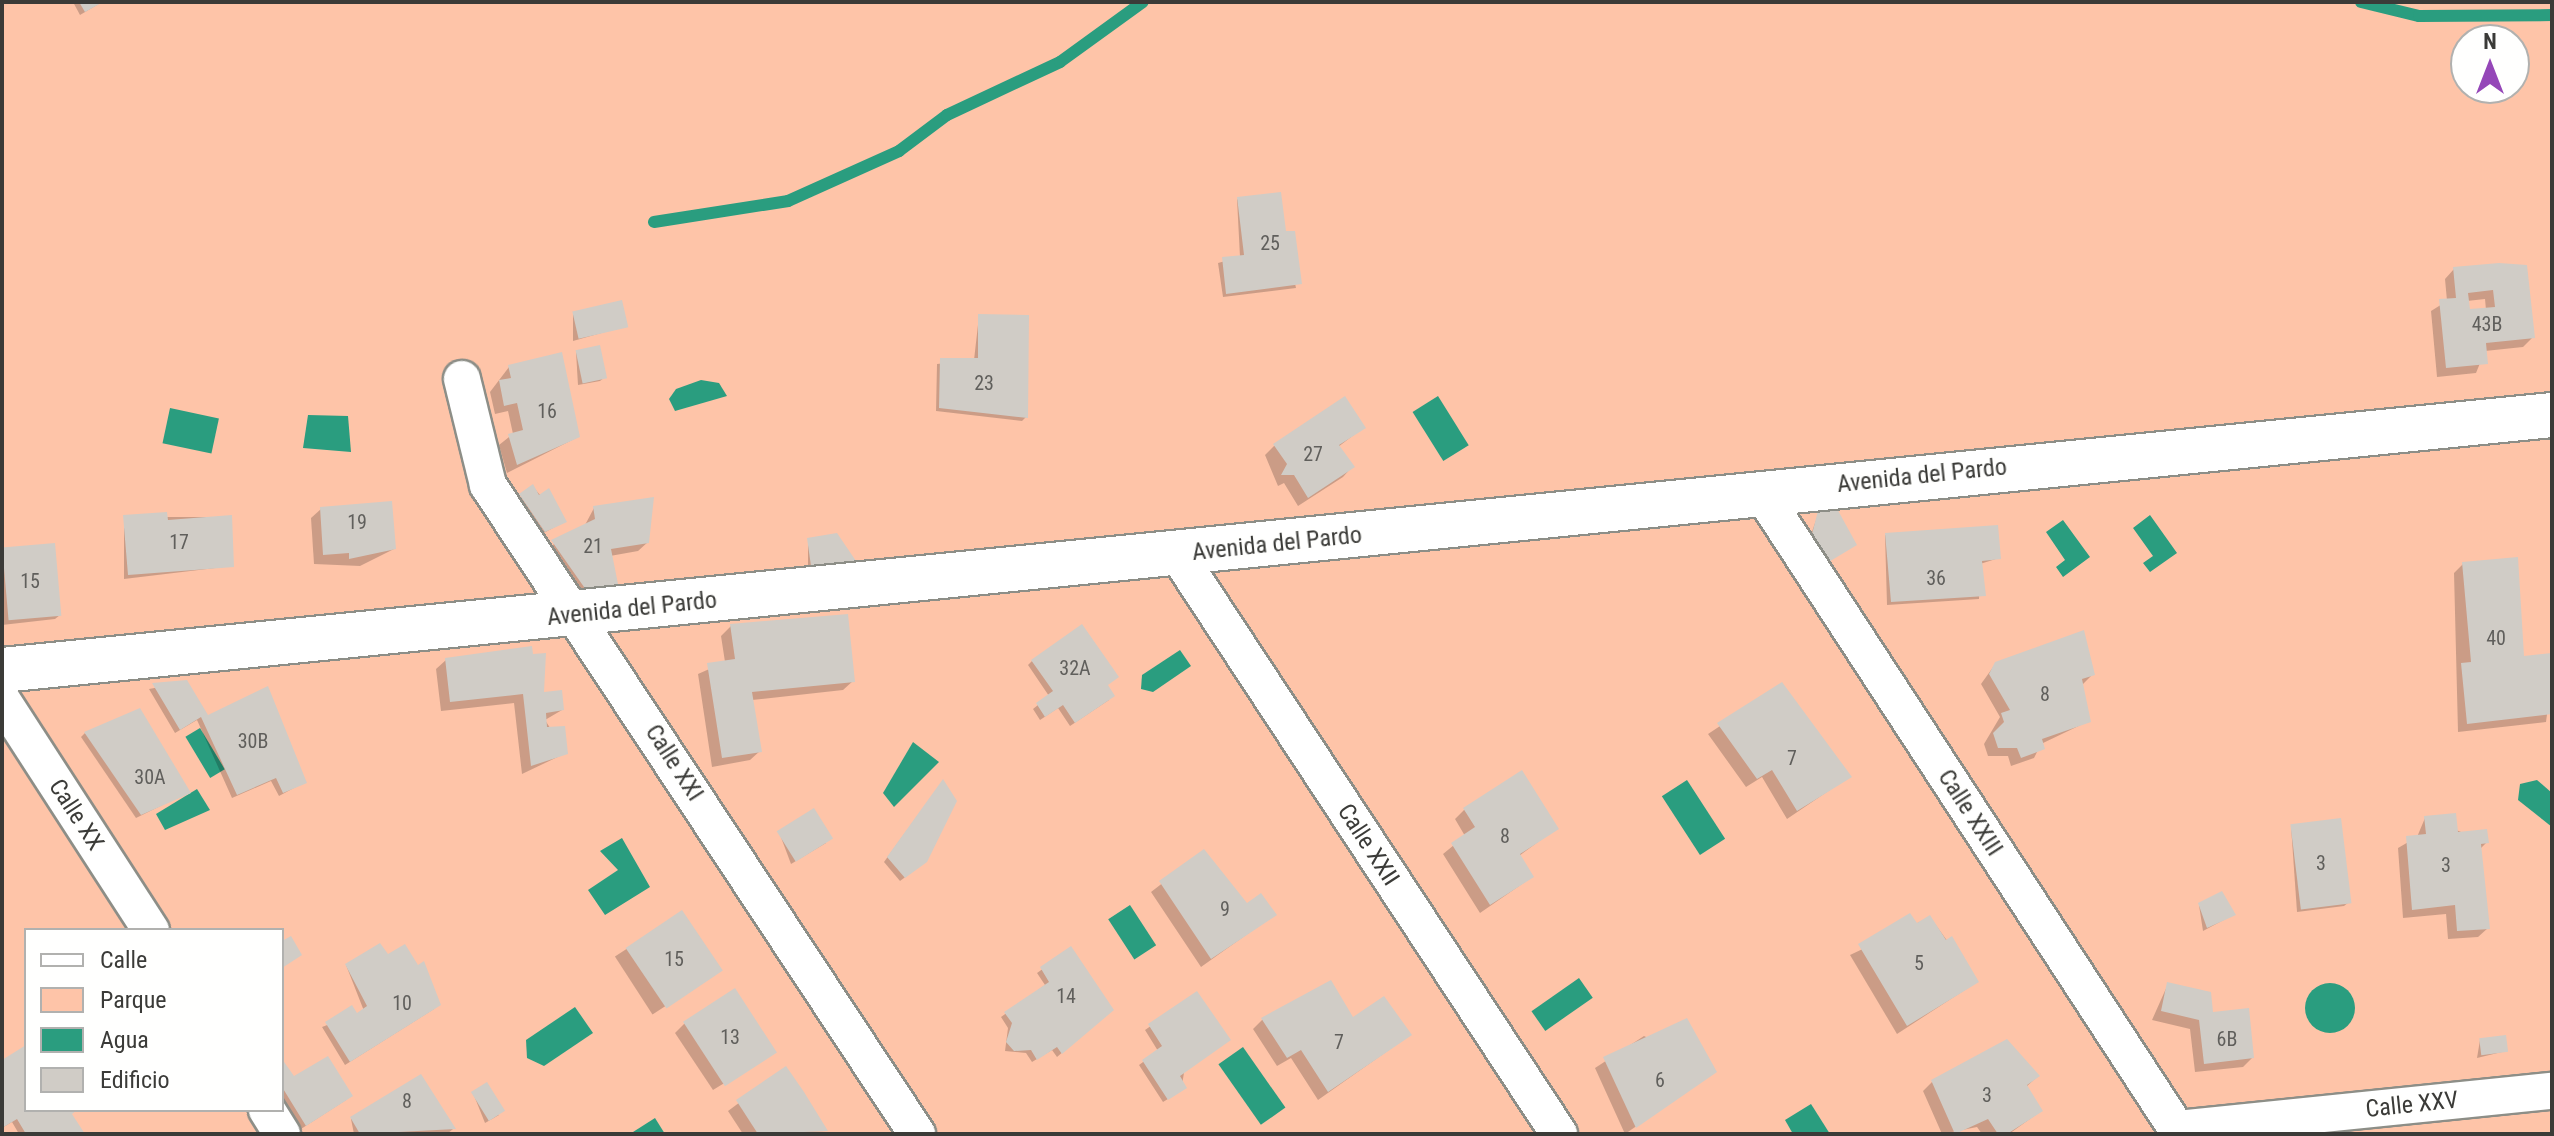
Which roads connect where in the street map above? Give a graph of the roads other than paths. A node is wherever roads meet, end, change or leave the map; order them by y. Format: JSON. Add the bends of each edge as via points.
{"nodes":[{"id":1,"x":462,"y":379,"type":"dead end"},
{"id":2,"x":2552,"y":415,"type":"edge"},
{"id":3,"x":1761,"y":492,"type":"junction"},
{"id":4,"x":1178,"y":555,"type":"junction"},
{"id":5,"x":577,"y":614,"type":"junction"},
{"id":6,"x":2,"y":670,"type":"edge"},
{"id":7,"x":2,"y":700,"type":"edge"},
{"id":8,"x":150,"y":928,"type":"edge"},
{"id":9,"x":2552,"y":1091,"type":"edge"},
{"id":10,"x":268,"y":1112,"type":"edge"},
{"id":11,"x":2178,"y":1131,"type":"edge"},
{"id":12,"x":282,"y":1134,"type":"edge"},
{"id":13,"x":917,"y":1134,"type":"edge"},
{"id":14,"x":1559,"y":1134,"type":"edge"}],
"edges":[{"from":1,"to":5,"type":"street","name":"Calle XXI","via":[[488,485]]},
{"from":2,"to":3,"type":"street","name":"Avenida del Pardo"},
{"from":3,"to":4,"type":"street","name":"Avenida del Pardo"},
{"from":3,"to":11,"type":"street","name":"Calle XXIII"},
{"from":4,"to":5,"type":"street","name":"Avenida del Pardo"},
{"from":4,"to":14,"type":"street","name":"Calle XXII"},
{"from":5,"to":6,"type":"street","name":"Avenida del Pardo"},
{"from":5,"to":13,"type":"street","name":"Calle XXI"},
{"from":7,"to":8,"type":"street","name":"Calle XX"},
{"from":9,"to":11,"type":"street","name":"Calle XXV"},
{"from":10,"to":12,"type":"street"}]}
